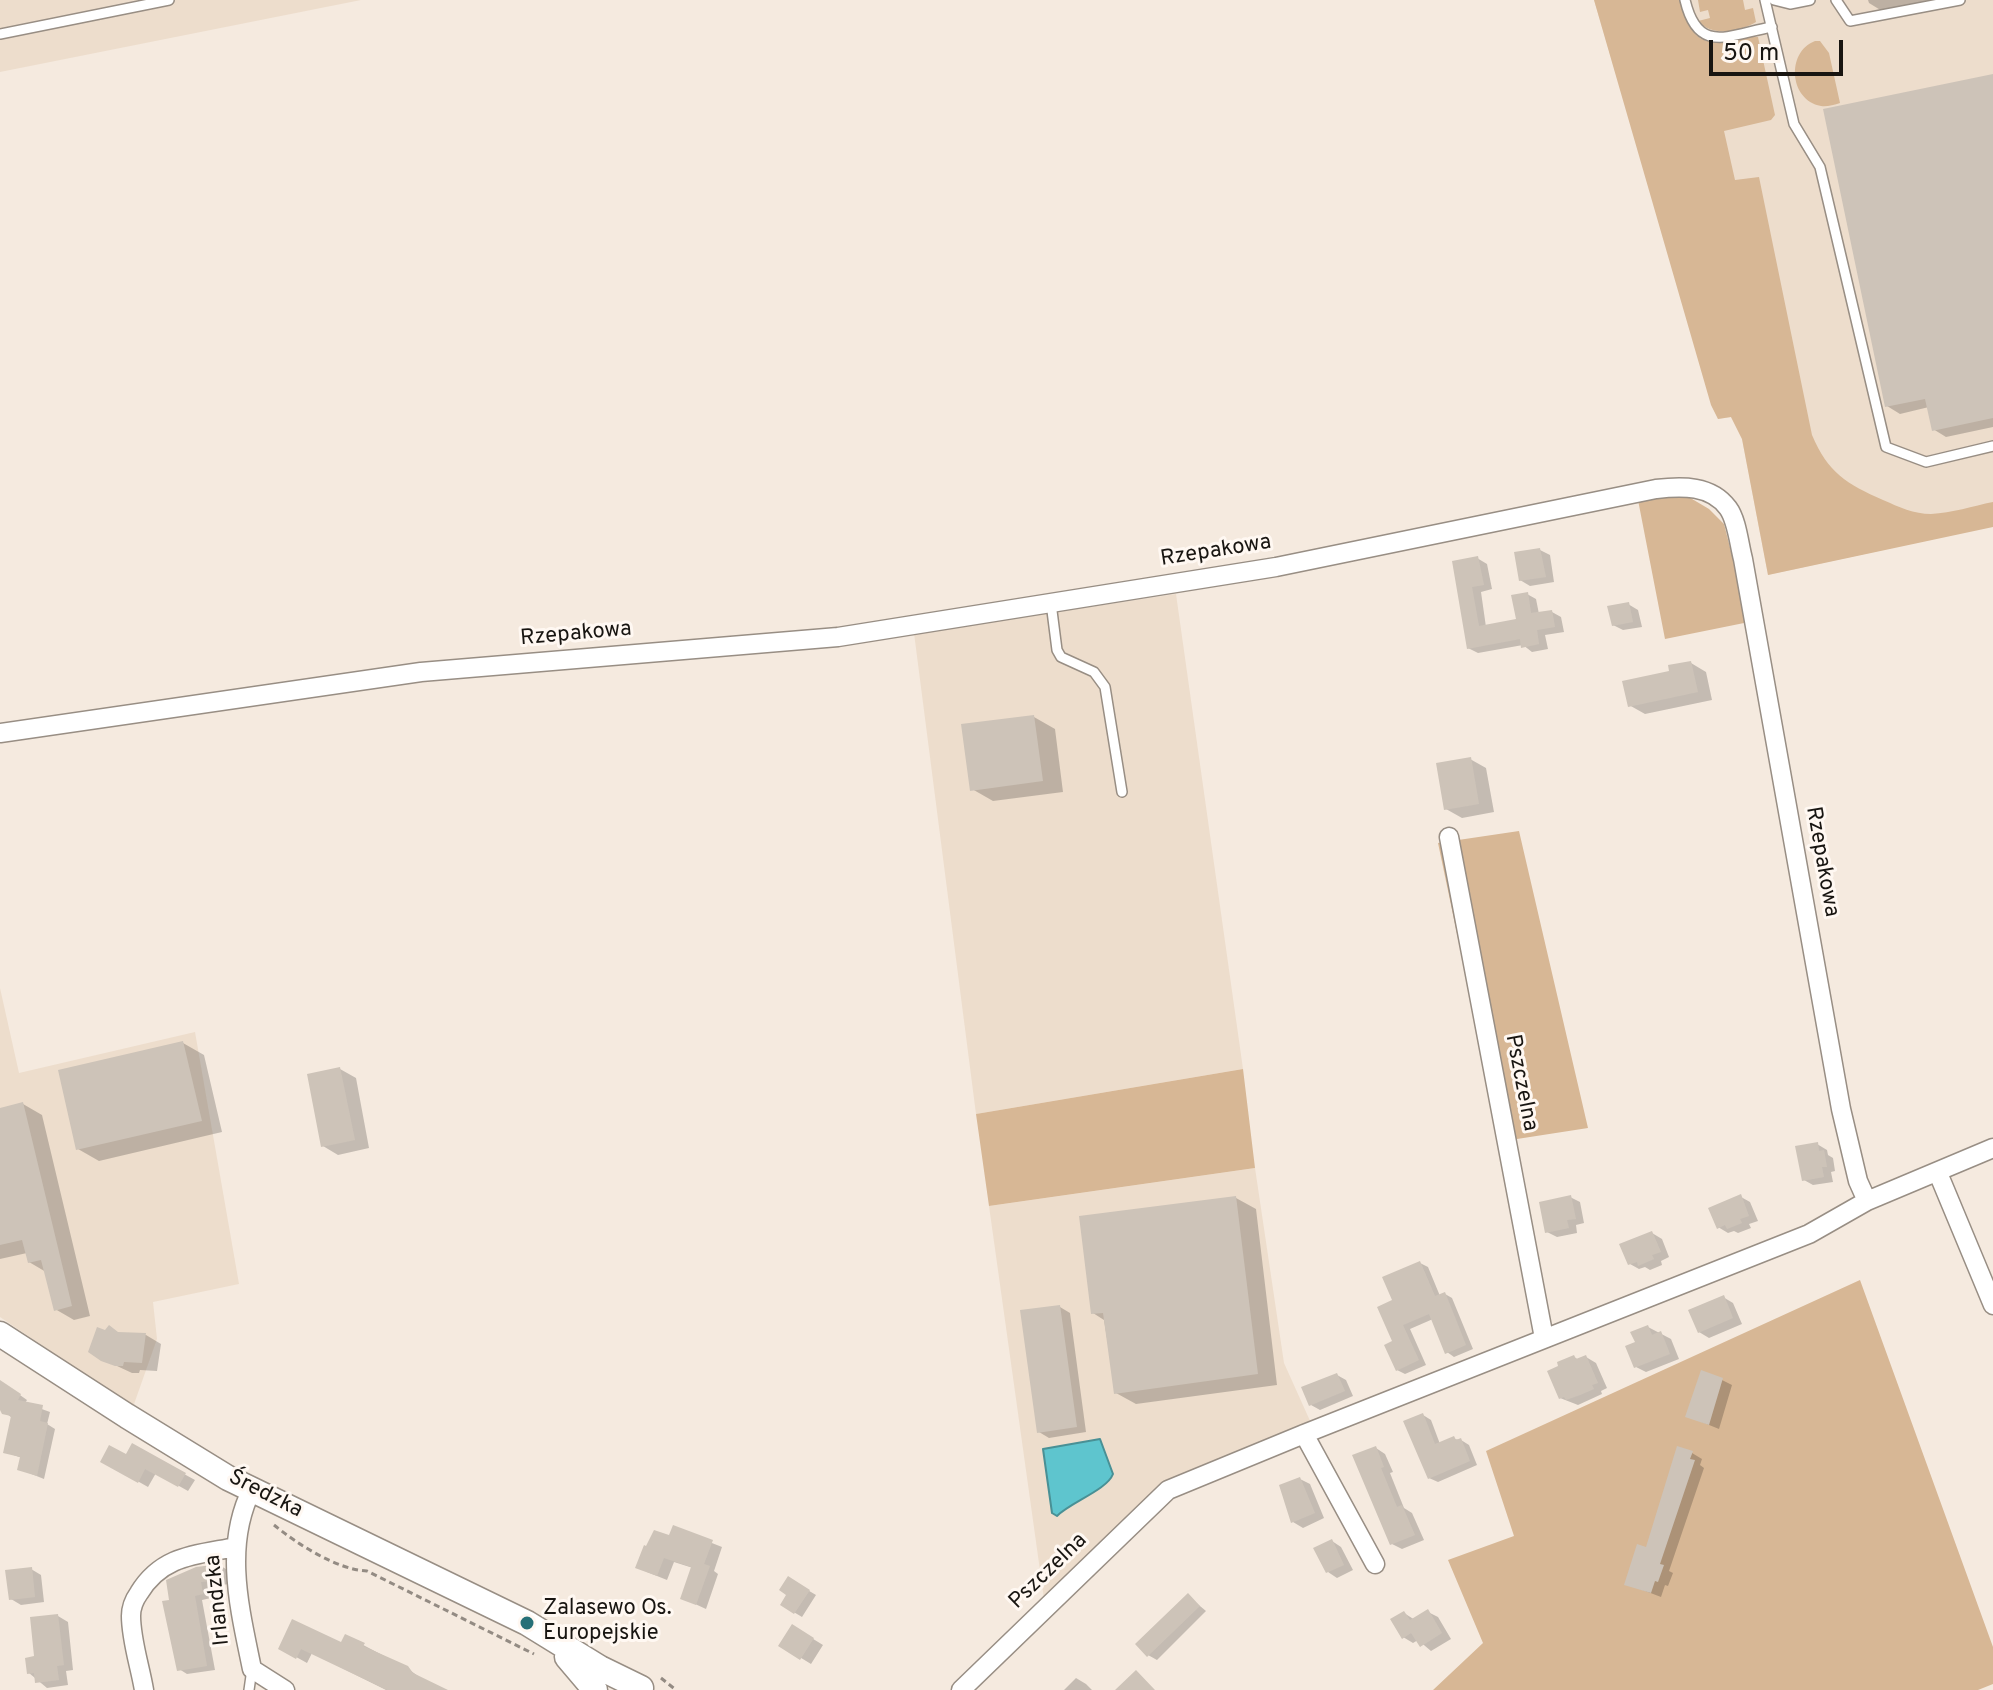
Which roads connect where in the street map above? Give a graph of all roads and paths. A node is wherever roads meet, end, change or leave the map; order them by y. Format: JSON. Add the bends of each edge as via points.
{"nodes":[{"id":1,"x":169,"y":0,"type":"edge"},
{"id":2,"x":1685,"y":0,"type":"edge"},
{"id":3,"x":1765,"y":0,"type":"edge"},
{"id":4,"x":1774,"y":0,"type":"edge"},
{"id":5,"x":1810,"y":0,"type":"edge"},
{"id":6,"x":1836,"y":0,"type":"edge"},
{"id":7,"x":1960,"y":0,"type":"edge"},
{"id":8,"x":1772,"y":27,"type":"junction"},
{"id":9,"x":0,"y":34,"type":"edge"},
{"id":10,"x":1993,"y":446,"type":"edge"},
{"id":11,"x":1051,"y":603,"type":"junction"},
{"id":12,"x":0,"y":733,"type":"edge"},
{"id":13,"x":1122,"y":792,"type":"dead end"},
{"id":14,"x":1449,"y":837,"type":"dead end"},
{"id":15,"x":1993,"y":1148,"type":"edge"},
{"id":16,"x":1938,"y":1173,"type":"junction"},
{"id":17,"x":1867,"y":1201,"type":"junction"},
{"id":18,"x":1993,"y":1305,"type":"edge"},
{"id":19,"x":0,"y":1334,"type":"edge"},
{"id":20,"x":1544,"y":1338,"type":"junction"},
{"id":21,"x":1304,"y":1434,"type":"junction"},
{"id":22,"x":252,"y":1489,"type":"junction"},
{"id":23,"x":273,"y":1524,"type":"dead end"},
{"id":24,"x":236,"y":1547,"type":"junction"},
{"id":25,"x":1375,"y":1564,"type":"dead end"},
{"id":26,"x":539,"y":1643,"type":"junction"},
{"id":27,"x":252,"y":1669,"type":"junction"},
{"id":28,"x":639,"y":1689,"type":"edge"},
{"id":29,"x":144,"y":1690,"type":"edge"},
{"id":30,"x":249,"y":1690,"type":"edge"},
{"id":31,"x":285,"y":1690,"type":"edge"},
{"id":32,"x":595,"y":1690,"type":"edge"},
{"id":33,"x":961,"y":1690,"type":"edge"}],
"edges":[{"from":1,"to":9,"type":"lane"},
{"from":2,"to":8,"type":"lane","via":[[1690,21],[1701,34],[1714,38]]},
{"from":3,"to":8,"type":"lane"},
{"from":4,"to":5,"type":"lane"},
{"from":6,"to":7,"type":"lane","via":[[1850,21]]},
{"from":8,"to":10,"type":"lane","via":[[1794,124],[1820,167],[1886,447],[1926,462]]},
{"from":11,"to":12,"type":"street","name":"Rzepakowa","via":[[838,637],[421,672]]},
{"from":11,"to":13,"type":"lane","via":[[1061,657],[1094,672],[1105,687]]},
{"from":11,"to":17,"type":"street","name":"Rzepakowa","via":[[1276,567],[1656,489],[1688,486],[1713,495],[1729,509],[1743,559],[1841,1109]]},
{"from":14,"to":20,"type":"street","name":"Pszczelna"},
{"from":15,"to":16,"type":"street","name":"Pszczelna"},
{"from":16,"to":17,"type":"street","name":"Pszczelna"},
{"from":16,"to":18,"type":"street"},
{"from":17,"to":20,"type":"street","name":"Pszczelna","via":[[1809,1234]]},
{"from":19,"to":22,"type":"street","name":"Średzka"},
{"from":20,"to":21,"type":"street","name":"Pszczelna"},
{"from":21,"to":25,"type":"street"},
{"from":21,"to":33,"type":"street","name":"Pszczelna","via":[[1168,1490]]},
{"from":22,"to":24,"type":"street","name":"Irlandzka","via":[[242,1509]]},
{"from":22,"to":26,"type":"street","name":"Średzka"},
{"from":23,"to":26,"type":"path","via":[[301,1545],[355,1571],[367,1571]]},
{"from":24,"to":27,"type":"street","name":"Irlandzka"},
{"from":24,"to":29,"type":"street","via":[[176,1559],[145,1583],[131,1616]]},
{"from":26,"to":28,"type":"street","name":"Średzka"},
{"from":26,"to":32,"type":"street","name":"Średzka"},
{"from":27,"to":30,"type":"lane"},
{"from":27,"to":31,"type":"street","name":"Irlandzka"}]}
